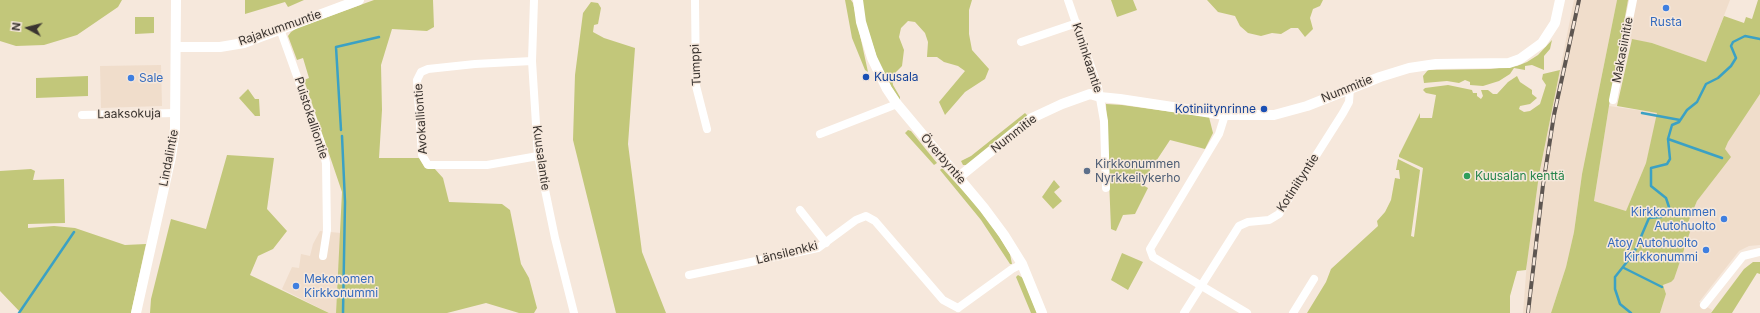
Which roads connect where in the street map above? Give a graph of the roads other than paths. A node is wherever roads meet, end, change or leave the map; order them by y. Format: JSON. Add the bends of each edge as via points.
{"nodes":[{"id":1,"x":176,"y":0,"type":"edge"},
{"id":2,"x":359,"y":0,"type":"edge"},
{"id":3,"x":534,"y":0,"type":"edge"},
{"id":4,"x":695,"y":0,"type":"edge"},
{"id":5,"x":858,"y":0,"type":"edge"},
{"id":6,"x":1068,"y":0,"type":"edge"},
{"id":7,"x":1560,"y":0,"type":"edge"},
{"id":8,"x":1633,"y":0,"type":"edge"},
{"id":9,"x":1076,"y":23,"type":"junction"},
{"id":10,"x":280,"y":29,"type":"junction"},
{"id":11,"x":1021,"y":42,"type":"dead end"},
{"id":12,"x":176,"y":47,"type":"junction"},
{"id":13,"x":532,"y":61,"type":"junction"},
{"id":14,"x":1350,"y":88,"type":"junction"},
{"id":15,"x":1100,"y":97,"type":"junction"},
{"id":16,"x":1613,"y":100,"type":"dead end"},
{"id":17,"x":897,"y":104,"type":"junction"},
{"id":18,"x":176,"y":113,"type":"junction"},
{"id":19,"x":82,"y":115,"type":"dead end"},
{"id":20,"x":1226,"y":115,"type":"junction"},
{"id":21,"x":707,"y":129,"type":"dead end"},
{"id":22,"x":820,"y":134,"type":"dead end"},
{"id":23,"x":538,"y":156,"type":"junction"},
{"id":24,"x":960,"y":177,"type":"junction"},
{"id":25,"x":1106,"y":188,"type":"dead end"},
{"id":26,"x":800,"y":210,"type":"dead end"},
{"id":27,"x":826,"y":243,"type":"junction"},
{"id":28,"x":1760,"y":252,"type":"edge"},
{"id":29,"x":322,"y":256,"type":"dead end"},
{"id":30,"x":1022,"y":264,"type":"junction"},
{"id":31,"x":689,"y":275,"type":"dead end"},
{"id":32,"x":1314,"y":279,"type":"dead end"},
{"id":33,"x":1202,"y":285,"type":"junction"},
{"id":34,"x":1704,"y":305,"type":"dead end"},
{"id":35,"x":958,"y":310,"type":"edge"},
{"id":36,"x":136,"y":313,"type":"edge"},
{"id":37,"x":574,"y":313,"type":"edge"},
{"id":38,"x":1042,"y":313,"type":"edge"},
{"id":39,"x":1184,"y":313,"type":"edge"},
{"id":40,"x":1247,"y":313,"type":"edge"},
{"id":41,"x":1293,"y":313,"type":"edge"}],
"edges":[{"from":1,"to":12,"type":"street","name":"Lindalintie"},
{"from":2,"to":10,"type":"street","name":"Rajakummuntie"},
{"from":3,"to":13,"type":"street","name":"Kuusalantie"},
{"from":4,"to":21,"type":"street","name":"Tumppi","via":[[696,86]]},
{"from":5,"to":17,"type":"street","name":"Överbyntie","via":[[861,22],[872,58],[880,78]]},
{"from":6,"to":9,"type":"street","name":"Kuninkaantie"},
{"from":7,"to":14,"type":"street","name":"Nummitie","via":[[1550,33],[1532,52],[1520,59],[1490,64],[1417,66]]},
{"from":8,"to":16,"type":"street","name":"Makasiinitie"},
{"from":9,"to":11,"type":"street"},
{"from":9,"to":15,"type":"street","name":"Kuninkaantie","via":[[1097,81]]},
{"from":10,"to":12,"type":"street","name":"Rajakummuntie","via":[[244,43],[220,47]]},
{"from":10,"to":29,"type":"street","name":"Puistokalliontie","via":[[326,163],[327,230]]},
{"from":12,"to":18,"type":"street","name":"Lindalintie"},
{"from":13,"to":23,"type":"street","name":"Kuusalantie"},
{"from":13,"to":23,"type":"street","name":"Avokalliontie","via":[[428,69],[421,72],[417,80],[422,155],[428,164],[487,165]]},
{"from":14,"to":20,"type":"street","name":"Nummitie","via":[[1287,113]]},
{"from":14,"to":33,"type":"street","name":"Kotiniityntie","via":[[1343,114],[1279,214],[1269,220],[1248,222],[1239,226]]},
{"from":15,"to":20,"type":"street","name":"Nummitie"},
{"from":15,"to":24,"type":"street","name":"Nummitie","via":[[1091,101],[1062,104],[1032,118]]},
{"from":15,"to":25,"type":"street","name":"Kuninkaantie","via":[[1104,121]]},
{"from":17,"to":22,"type":"street"},
{"from":17,"to":24,"type":"street","name":"Överbyntie"},
{"from":18,"to":19,"type":"street","name":"Laaksokuja"},
{"from":18,"to":36,"type":"street","name":"Lindalintie","via":[[171,156]]},
{"from":20,"to":33,"type":"street","via":[[1219,134],[1150,249],[1154,257]]},
{"from":23,"to":37,"type":"street","name":"Kuusalantie"},
{"from":24,"to":30,"type":"street","name":"Överbyntie"},
{"from":26,"to":27,"type":"street"},
{"from":27,"to":31,"type":"street","name":"Länsilenkki","via":[[811,249]]},
{"from":27,"to":35,"type":"street","name":"Länsilenkki","via":[[861,217],[870,217],[943,300]]},
{"from":28,"to":34,"type":"street","via":[[1743,256]]},
{"from":30,"to":35,"type":"street","name":"Länsilenkki"},
{"from":30,"to":38,"type":"street","name":"Överbyntie"},
{"from":32,"to":41,"type":"street"},
{"from":33,"to":39,"type":"street","name":"Kotiniityntie"},
{"from":33,"to":40,"type":"street"}]}
